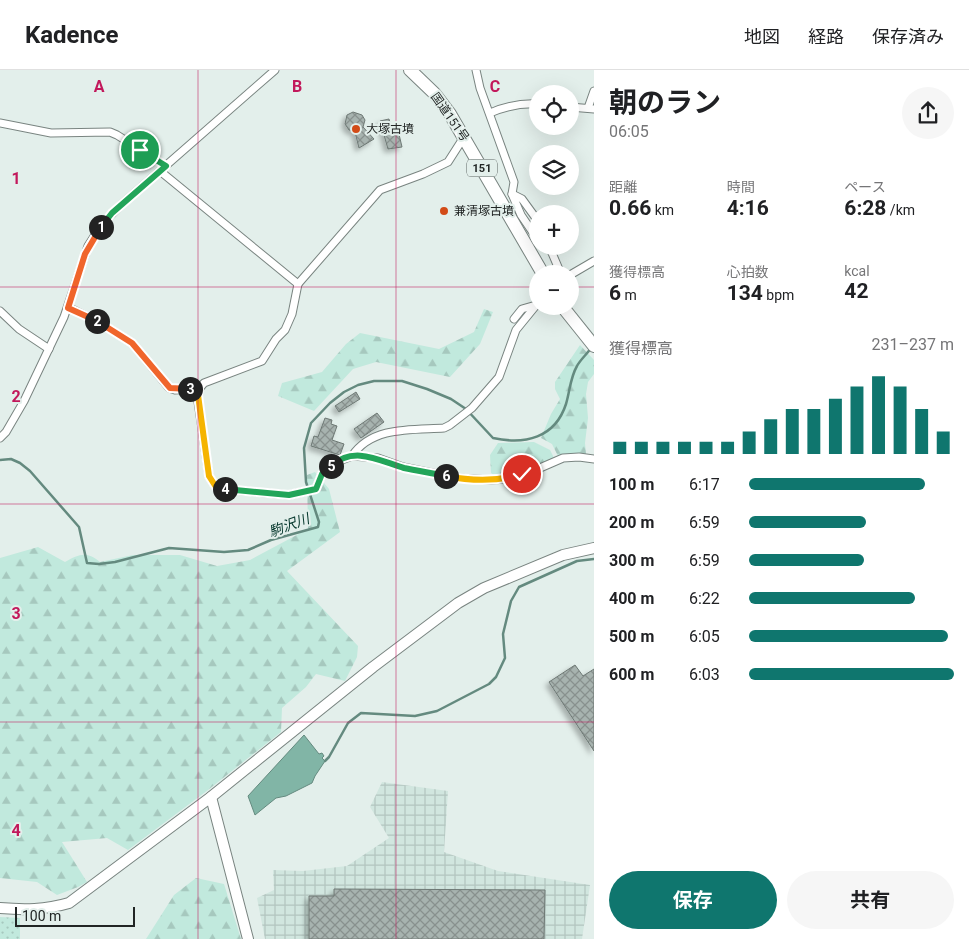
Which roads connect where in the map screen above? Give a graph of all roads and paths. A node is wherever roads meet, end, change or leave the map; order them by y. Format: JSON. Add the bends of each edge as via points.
{"nodes":[{"id":1,"x":275,"y":70,"type":"edge"},
{"id":2,"x":410,"y":70,"type":"edge"},
{"id":3,"x":476,"y":70,"type":"edge"},
{"id":4,"x":594,"y":91,"type":"edge"},
{"id":5,"x":529,"y":104,"type":"edge"},
{"id":6,"x":591,"y":108,"type":"edge"},
{"id":7,"x":490,"y":113,"type":"junction"},
{"id":8,"x":0,"y":123,"type":"edge"},
{"id":9,"x":464,"y":137,"type":"junction"},
{"id":10,"x":166,"y":166,"type":"junction"},
{"id":11,"x":160,"y":171,"type":"junction"},
{"id":12,"x":512,"y":194,"type":"junction"},
{"id":13,"x":529,"y":209,"type":"edge"},
{"id":14,"x":529,"y":226,"type":"edge"},
{"id":15,"x":532,"y":256,"type":"joint"},
{"id":16,"x":594,"y":261,"type":"edge"},
{"id":17,"x":538,"y":265,"type":"edge"},
{"id":18,"x":579,"y":269,"type":"edge"},
{"id":19,"x":298,"y":284,"type":"junction"},
{"id":20,"x":529,"y":307,"type":"edge"},
{"id":21,"x":68,"y":308,"type":"junction"},
{"id":22,"x":0,"y":311,"type":"edge"},
{"id":23,"x":529,"y":314,"type":"edge"},
{"id":24,"x":569,"y":315,"type":"edge"},
{"id":25,"x":514,"y":318,"type":"dead end"},
{"id":26,"x":594,"y":346,"type":"edge"},
{"id":27,"x":49,"y":349,"type":"junction"},
{"id":28,"x":199,"y":389,"type":"junction"},
{"id":29,"x":0,"y":438,"type":"edge"},
{"id":30,"x":352,"y":456,"type":"junction"},
{"id":31,"x":594,"y":459,"type":"edge"},
{"id":32,"x":594,"y":548,"type":"edge"},
{"id":33,"x":211,"y":797,"type":"junction"},
{"id":34,"x":0,"y":908,"type":"edge"},
{"id":35,"x":248,"y":939,"type":"edge"}],
"edges":[{"from":1,"to":10,"type":"street"},
{"from":2,"to":9,"type":"highway","name":"国道151号","number":"151","via":[[434,93]]},
{"from":3,"to":7,"type":"street"},
{"from":4,"to":6,"type":"street"},
{"from":5,"to":7,"type":"street","via":[[506,106]]},
{"from":7,"to":12,"type":"street","via":[[514,182]]},
{"from":8,"to":10,"type":"street","via":[[51,133],[110,132]]},
{"from":9,"to":15,"type":"highway","name":"国道151号","number":"151"},
{"from":9,"to":19,"type":"street","via":[[448,162],[380,190]]},
{"from":10,"to":11,"type":"street"},
{"from":11,"to":19,"type":"street"},
{"from":11,"to":21,"type":"street","via":[[102,224],[85,254]]},
{"from":12,"to":13,"type":"street","via":[[522,199]]},
{"from":12,"to":14,"type":"street"},
{"from":15,"to":17,"type":"highway","name":"国道151号","number":"151"},
{"from":16,"to":18,"type":"street"},
{"from":19,"to":28,"type":"street","via":[[285,330],[262,361],[204,383]]},
{"from":20,"to":25,"type":"street"},
{"from":21,"to":27,"type":"street"},
{"from":21,"to":28,"type":"street","via":[[132,343],[170,388]]},
{"from":22,"to":27,"type":"street"},
{"from":23,"to":30,"type":"street","via":[[516,330],[499,377],[466,413],[444,428],[394,431],[374,437],[359,446]]},
{"from":24,"to":26,"type":"highway"},
{"from":27,"to":29,"type":"street","via":[[24,400]]},
{"from":28,"to":30,"type":"street","via":[[209,476],[216,487],[296,494],[316,489],[322,474],[334,463]]},
{"from":30,"to":31,"type":"street","via":[[378,458],[403,467],[465,479],[508,479],[564,458]]},
{"from":32,"to":33,"type":"street","via":[[554,559],[484,588],[458,603]]},
{"from":33,"to":34,"type":"street","via":[[69,902],[34,910]]},
{"from":33,"to":35,"type":"street"}]}
